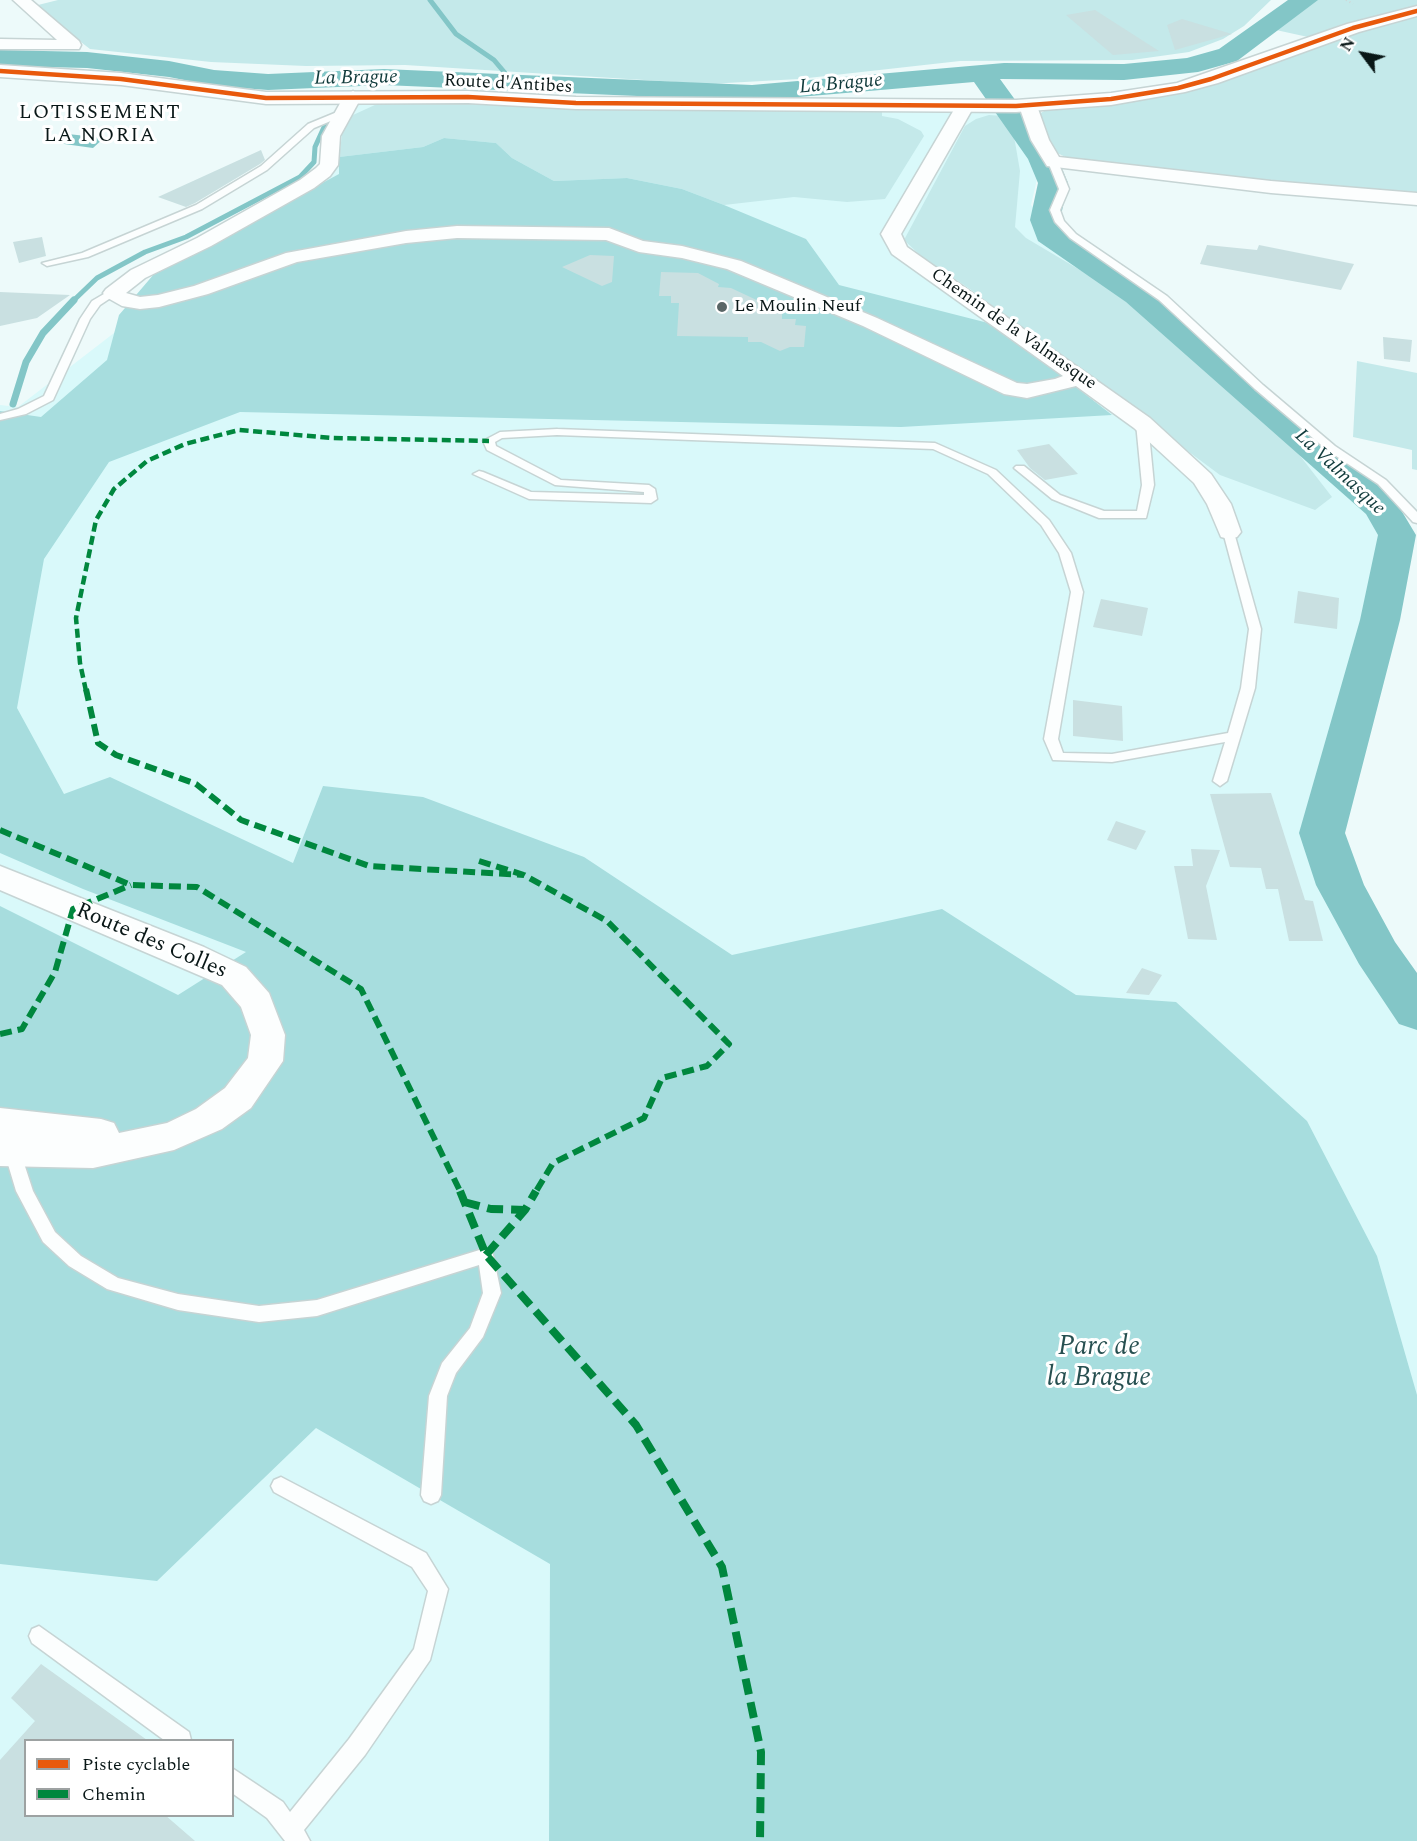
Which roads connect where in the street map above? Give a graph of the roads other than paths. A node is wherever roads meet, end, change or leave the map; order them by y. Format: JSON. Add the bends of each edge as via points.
{"nodes":[{"id":1,"x":21,"y":0,"type":"edge"},
{"id":2,"x":1417,"y":11,"type":"edge"},
{"id":3,"x":0,"y":44,"type":"edge"},
{"id":4,"x":0,"y":70,"type":"edge"},
{"id":5,"x":352,"y":96,"type":"junction"},
{"id":6,"x":1022,"y":106,"type":"junction"},
{"id":7,"x":964,"y":108,"type":"junction"},
{"id":8,"x":342,"y":113,"type":"junction"},
{"id":9,"x":1053,"y":162,"type":"junction"},
{"id":10,"x":1417,"y":199,"type":"edge"},
{"id":11,"x":47,"y":263,"type":"dead end"},
{"id":12,"x":113,"y":293,"type":"junction"},
{"id":13,"x":1081,"y":377,"type":"junction"},
{"id":14,"x":0,"y":417,"type":"edge"},
{"id":15,"x":1142,"y":423,"type":"junction"},
{"id":16,"x":1020,"y":468,"type":"dead end"},
{"id":17,"x":479,"y":474,"type":"dead end"},
{"id":18,"x":1417,"y":519,"type":"edge"},
{"id":19,"x":1229,"y":532,"type":"joint"},
{"id":20,"x":1234,"y":736,"type":"junction"},
{"id":21,"x":1220,"y":781,"type":"dead end"},
{"id":22,"x":0,"y":877,"type":"edge"},
{"id":23,"x":4,"y":1141,"type":"edge"},
{"id":24,"x":281,"y":1486,"type":"dead end"},
{"id":25,"x":431,"y":1495,"type":"dead end"},
{"id":26,"x":39,"y":1636,"type":"dead end"},
{"id":27,"x":180,"y":1739,"type":"edge"},
{"id":28,"x":234,"y":1780,"type":"edge"},
{"id":29,"x":294,"y":1836,"type":"edge"}],
"edges":[{"from":1,"to":3,"type":"street","via":[[73,45]]},
{"from":2,"to":6,"type":"street","name":"Route d'Antibes","via":[[1353,28],[1211,80],[1178,88],[1111,99]]},
{"from":4,"to":5,"type":"street","name":"Route d'Antibes","via":[[121,79],[267,98]]},
{"from":5,"to":7,"type":"street","name":"Route d'Antibes"},
{"from":5,"to":8,"type":"street"},
{"from":6,"to":7,"type":"street","name":"Route d'Antibes"},
{"from":6,"to":9,"type":"street"},
{"from":7,"to":13,"type":"street","name":"Chemin de la Valmasque","via":[[891,234],[899,250]]},
{"from":8,"to":11,"type":"lane","via":[[311,121],[264,168],[199,207],[85,255]]},
{"from":8,"to":12,"type":"street","via":[[331,136],[329,165],[307,184],[138,274]]},
{"from":9,"to":10,"type":"street"},
{"from":9,"to":18,"type":"lane","via":[[1064,189],[1055,210],[1073,236],[1163,298],[1331,448],[1382,482]]},
{"from":12,"to":13,"type":"street","via":[[131,302],[159,301],[293,257],[406,237],[457,232],[609,234],[639,246],[734,264],[1012,388],[1027,391]]},
{"from":12,"to":14,"type":"lane","via":[[96,303],[85,319],[49,398],[22,412]]},
{"from":13,"to":15,"type":"street","name":"Chemin de la Valmasque"},
{"from":15,"to":16,"type":"lane","via":[[1148,485],[1142,515],[1103,514],[1065,501]]},
{"from":15,"to":19,"type":"street","name":"Chemin de la Valmasque","via":[[1203,479],[1219,504]]},
{"from":17,"to":20,"type":"lane","via":[[529,495],[651,499],[648,489],[559,483],[492,448],[489,441],[500,435],[649,434],[936,446],[992,472],[1045,523],[1065,553],[1077,592],[1051,739],[1058,757],[1112,758]]},
{"from":19,"to":20,"type":"lane","via":[[1255,629],[1248,688]]},
{"from":20,"to":21,"type":"lane"},
{"from":22,"to":23,"type":"street","name":"Route des Colles","via":[[234,976],[257,1002],[268,1035],[265,1061],[238,1098],[210,1119],[174,1136],[93,1153]]},
{"from":23,"to":25,"type":"lane","via":[[24,1191],[49,1237],[75,1261],[113,1284],[178,1302],[259,1314],[317,1308],[486,1255],[492,1293],[477,1332],[449,1369],[438,1396]]},
{"from":24,"to":29,"type":"lane","via":[[419,1560],[438,1588],[423,1653]]},
{"from":26,"to":27,"type":"lane"},
{"from":28,"to":29,"type":"lane","via":[[275,1810]]}]}
